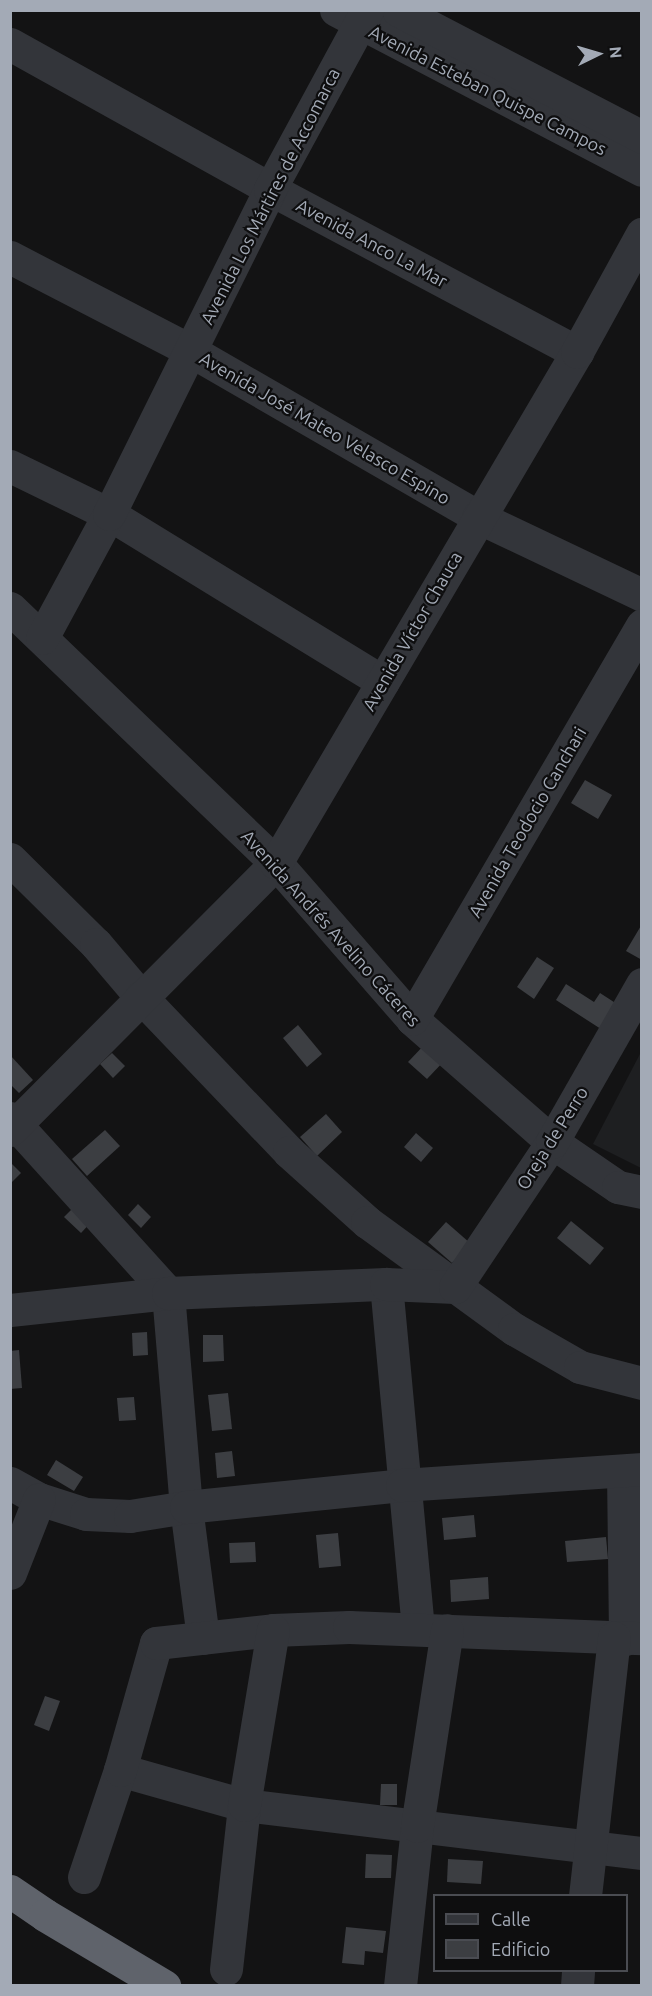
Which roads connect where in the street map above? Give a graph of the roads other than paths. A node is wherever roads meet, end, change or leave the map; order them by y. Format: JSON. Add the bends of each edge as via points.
{"nodes":[{"id":1,"x":398,"y":10,"type":"edge"},
{"id":2,"x":354,"y":15,"type":"edge"},
{"id":3,"x":10,"y":44,"type":"edge"},
{"id":4,"x":642,"y":137,"type":"edge"},
{"id":5,"x":642,"y":170,"type":"edge"},
{"id":6,"x":270,"y":189,"type":"junction"},
{"id":7,"x":642,"y":234,"type":"edge"},
{"id":8,"x":10,"y":257,"type":"edge"},
{"id":9,"x":191,"y":351,"type":"junction"},
{"id":10,"x":577,"y":352,"type":"junction"},
{"id":11,"x":10,"y":466,"type":"edge"},
{"id":12,"x":109,"y":514,"type":"junction"},
{"id":13,"x":478,"y":517,"type":"junction"},
{"id":14,"x":642,"y":595,"type":"edge"},
{"id":15,"x":10,"y":608,"type":"edge"},
{"id":16,"x":642,"y":625,"type":"edge"},
{"id":17,"x":42,"y":638,"type":"junction"},
{"id":18,"x":383,"y":682,"type":"junction"},
{"id":19,"x":10,"y":859,"type":"edge"},
{"id":20,"x":276,"y":863,"type":"junction"},
{"id":21,"x":642,"y":984,"type":"edge"},
{"id":22,"x":141,"y":997,"type":"junction"},
{"id":23,"x":412,"y":1019,"type":"junction"},
{"id":24,"x":12,"y":1125,"type":"edge"},
{"id":25,"x":552,"y":1142,"type":"junction"},
{"id":26,"x":642,"y":1192,"type":"edge"},
{"id":27,"x":386,"y":1284,"type":"junction"},
{"id":28,"x":455,"y":1287,"type":"junction"},
{"id":29,"x":168,"y":1293,"type":"junction"},
{"id":30,"x":10,"y":1310,"type":"edge"},
{"id":31,"x":642,"y":1383,"type":"edge"},
{"id":32,"x":632,"y":1470,"type":"edge"},
{"id":33,"x":10,"y":1483,"type":"edge"},
{"id":34,"x":402,"y":1485,"type":"junction"},
{"id":35,"x":39,"y":1499,"type":"junction"},
{"id":36,"x":186,"y":1507,"type":"junction"},
{"id":37,"x":10,"y":1573,"type":"edge"},
{"id":38,"x":273,"y":1630,"type":"junction"},
{"id":39,"x":432,"y":1630,"type":"junction"},
{"id":40,"x":202,"y":1638,"type":"junction"},
{"id":41,"x":627,"y":1638,"type":"edge"},
{"id":42,"x":120,"y":1770,"type":"junction"},
{"id":43,"x":244,"y":1805,"type":"junction"},
{"id":44,"x":417,"y":1826,"type":"junction"},
{"id":45,"x":590,"y":1846,"type":"junction"},
{"id":46,"x":642,"y":1853,"type":"edge"},
{"id":47,"x":84,"y":1877,"type":"dead end"},
{"id":48,"x":10,"y":1891,"type":"edge"},
{"id":49,"x":585,"y":1894,"type":"edge"},
{"id":50,"x":226,"y":1969,"type":"dead end"},
{"id":51,"x":164,"y":1986,"type":"edge"},
{"id":52,"x":400,"y":1986,"type":"edge"}],
"edges":[{"from":1,"to":4,"type":"street"},
{"from":2,"to":5,"type":"street","name":"Avenida Esteban Quispe Campos"},
{"from":2,"to":6,"type":"street","name":"Avenida Los Mártires de Accomarca"},
{"from":3,"to":6,"type":"street","name":"Avenida Anco La Mar"},
{"from":6,"to":9,"type":"street","name":"Avenida Los Mártires de Accomarca"},
{"from":6,"to":10,"type":"street","name":"Avenida Anco La Mar"},
{"from":7,"to":10,"type":"street","name":"Avenida Víctor Chauca"},
{"from":8,"to":9,"type":"street","name":"Avenida José Mateo Velasco Espino"},
{"from":9,"to":12,"type":"street","name":"Avenida Los Mártires de Accomarca"},
{"from":9,"to":13,"type":"street","name":"Avenida José Mateo Velasco Espino"},
{"from":10,"to":13,"type":"street","name":"Avenida Víctor Chauca"},
{"from":11,"to":12,"type":"street"},
{"from":12,"to":17,"type":"street","name":"Avenida Los Mártires de Accomarca"},
{"from":12,"to":18,"type":"street"},
{"from":13,"to":14,"type":"street","name":"Avenida José Mateo Velasco Espino"},
{"from":13,"to":18,"type":"street","name":"Avenida Víctor Chauca"},
{"from":15,"to":17,"type":"street","name":"Avenida Andrés Avelino Cáceres"},
{"from":16,"to":23,"type":"street","name":"Avenida Teodocio Canchari"},
{"from":17,"to":20,"type":"street","name":"Avenida Andrés Avelino Cáceres"},
{"from":18,"to":20,"type":"street","name":"Avenida Víctor Chauca"},
{"from":19,"to":22,"type":"street","via":[[96,944]]},
{"from":20,"to":22,"type":"street","name":"Avenida Víctor Chauca"},
{"from":20,"to":23,"type":"street","name":"Avenida Andrés Avelino Cáceres"},
{"from":21,"to":25,"type":"street","name":"Oreja de Perro"},
{"from":22,"to":24,"type":"street","name":"Avenida Víctor Chauca"},
{"from":22,"to":28,"type":"street","via":[[289,1152],[367,1222]]},
{"from":23,"to":25,"type":"street","name":"Avenida Andrés Avelino Cáceres"},
{"from":24,"to":29,"type":"street"},
{"from":25,"to":26,"type":"street","name":"Avenida Andrés Avelino Cáceres","via":[[618,1186]]},
{"from":25,"to":28,"type":"street","name":"Oreja de Perro"},
{"from":27,"to":28,"type":"street"},
{"from":27,"to":29,"type":"street"},
{"from":27,"to":34,"type":"street"},
{"from":28,"to":31,"type":"street","via":[[514,1329],[580,1367]]},
{"from":29,"to":30,"type":"street"},
{"from":29,"to":36,"type":"street"},
{"from":32,"to":34,"type":"street"},
{"from":32,"to":41,"type":"street"},
{"from":33,"to":35,"type":"street"},
{"from":34,"to":36,"type":"street"},
{"from":34,"to":39,"type":"street"},
{"from":35,"to":36,"type":"street","via":[[97,1515],[130,1516]]},
{"from":35,"to":37,"type":"street"},
{"from":36,"to":40,"type":"street"},
{"from":38,"to":39,"type":"street"},
{"from":38,"to":40,"type":"street"},
{"from":38,"to":43,"type":"street"},
{"from":39,"to":41,"type":"street"},
{"from":39,"to":44,"type":"street"},
{"from":40,"to":42,"type":"street","via":[[156,1643]]},
{"from":41,"to":45,"type":"street"},
{"from":42,"to":43,"type":"street"},
{"from":42,"to":47,"type":"street"},
{"from":43,"to":44,"type":"street"},
{"from":43,"to":50,"type":"street"},
{"from":44,"to":45,"type":"street"},
{"from":44,"to":52,"type":"street"},
{"from":45,"to":46,"type":"street"},
{"from":45,"to":49,"type":"street"},
{"from":48,"to":51,"type":"highway"}]}
